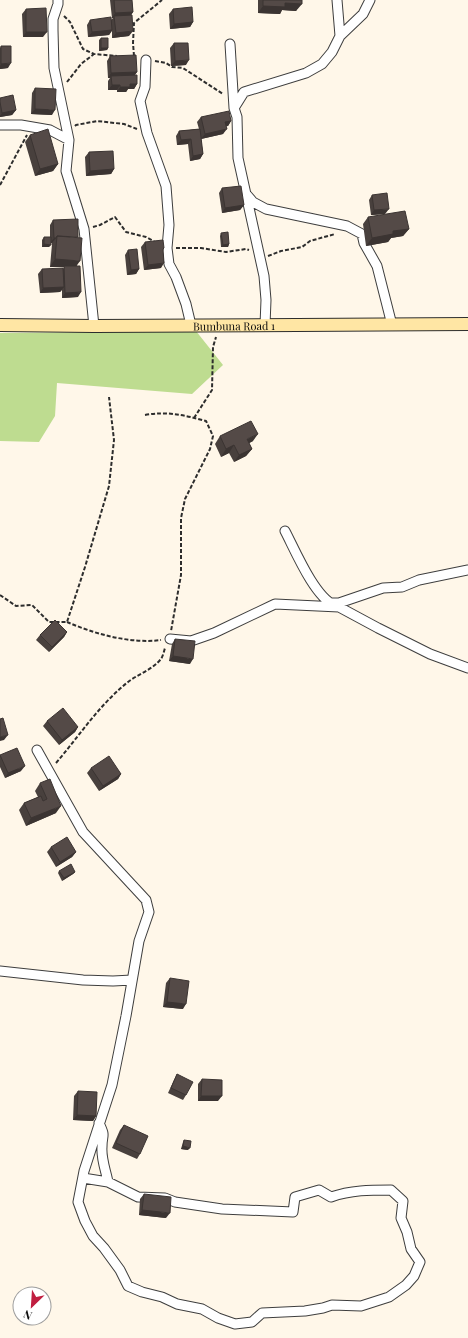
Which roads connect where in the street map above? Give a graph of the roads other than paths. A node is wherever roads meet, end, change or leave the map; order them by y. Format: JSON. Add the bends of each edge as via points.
{"nodes":[{"id":1,"x":337,"y":0,"type":"edge"},
{"id":2,"x":370,"y":0,"type":"edge"},
{"id":3,"x":58,"y":2,"type":"edge"},
{"id":4,"x":340,"y":36,"type":"junction"},
{"id":5,"x":230,"y":44,"type":"dead end"},
{"id":6,"x":146,"y":60,"type":"road end"},
{"id":7,"x":234,"y":108,"type":"junction"},
{"id":8,"x":0,"y":125,"type":"edge"},
{"id":9,"x":69,"y":140,"type":"junction"},
{"id":10,"x":247,"y":195,"type":"junction"},
{"id":11,"x":468,"y":324,"type":"edge"},
{"id":12,"x":0,"y":325,"type":"edge"},
{"id":13,"x":265,"y":325,"type":"junction"},
{"id":14,"x":392,"y":325,"type":"junction"},
{"id":15,"x":94,"y":326,"type":"junction"},
{"id":16,"x":191,"y":326,"type":"junction"},
{"id":17,"x":285,"y":531,"type":"dead end"},
{"id":18,"x":468,"y":570,"type":"edge"},
{"id":19,"x":328,"y":602,"type":"junction"},
{"id":20,"x":339,"y":607,"type":"junction"},
{"id":21,"x":170,"y":639,"type":"road end"},
{"id":22,"x":468,"y":668,"type":"edge"},
{"id":23,"x":37,"y":750,"type":"dead end"},
{"id":24,"x":0,"y":971,"type":"edge"},
{"id":25,"x":132,"y":980,"type":"junction"},
{"id":26,"x":100,"y":1123,"type":"junction"},
{"id":27,"x":83,"y":1178,"type":"junction"},
{"id":28,"x":108,"y":1182,"type":"junction"}],
"edges":[{"from":1,"to":4,"type":"street"},
{"from":2,"to":4,"type":"street","via":[[363,14]]},
{"from":3,"to":9,"type":"street","via":[[53,20],[54,68]]},
{"from":4,"to":7,"type":"street","via":[[322,64],[306,73],[244,92]]},
{"from":5,"to":7,"type":"street"},
{"from":6,"to":16,"type":"street","via":[[145,87],[140,101],[147,133],[166,186],[169,264],[186,304]]},
{"from":7,"to":10,"type":"street","via":[[238,158]]},
{"from":8,"to":9,"type":"street","via":[[21,125],[50,130]]},
{"from":9,"to":15,"type":"street","via":[[66,171],[84,229]]},
{"from":10,"to":13,"type":"street","via":[[264,276]]},
{"from":10,"to":14,"type":"street","via":[[253,202],[266,208],[347,226],[362,234],[364,243],[377,266]]},
{"from":11,"to":14,"type":"main road","name":"Bumbuna Road 1"},
{"from":12,"to":15,"type":"main road","name":"Bumbuna Road 1"},
{"from":13,"to":14,"type":"main road","name":"Bumbuna Road 1"},
{"from":13,"to":16,"type":"main road","name":"Bumbuna Road 1"},
{"from":15,"to":16,"type":"main road","name":"Bumbuna Road 1"},
{"from":17,"to":19,"type":"street","via":[[298,560]]},
{"from":18,"to":19,"type":"street","via":[[431,577],[402,587],[383,588],[339,603]]},
{"from":19,"to":20,"type":"street"},
{"from":20,"to":21,"type":"street","via":[[275,604],[191,641]]},
{"from":20,"to":22,"type":"street","via":[[430,654]]},
{"from":23,"to":25,"type":"street","via":[[83,832],[146,900],[149,912],[139,941]]},
{"from":24,"to":25,"type":"street","via":[[83,980]]},
{"from":25,"to":26,"type":"street","via":[[112,1085]]},
{"from":26,"to":27,"type":"street"},
{"from":26,"to":28,"type":"street","via":[[105,1134],[102,1147]]},
{"from":27,"to":28,"type":"street"},
{"from":27,"to":28,"type":"street","via":[[78,1202],[85,1221],[93,1236],[120,1270],[128,1286],[177,1304],[202,1309],[235,1324],[252,1322],[262,1313],[305,1311],[332,1305],[361,1306],[389,1297],[414,1276],[420,1262],[401,1218],[404,1201],[391,1190],[358,1190],[331,1197],[319,1190],[295,1197],[293,1212],[222,1209],[175,1202],[166,1198],[138,1197]]}]}
